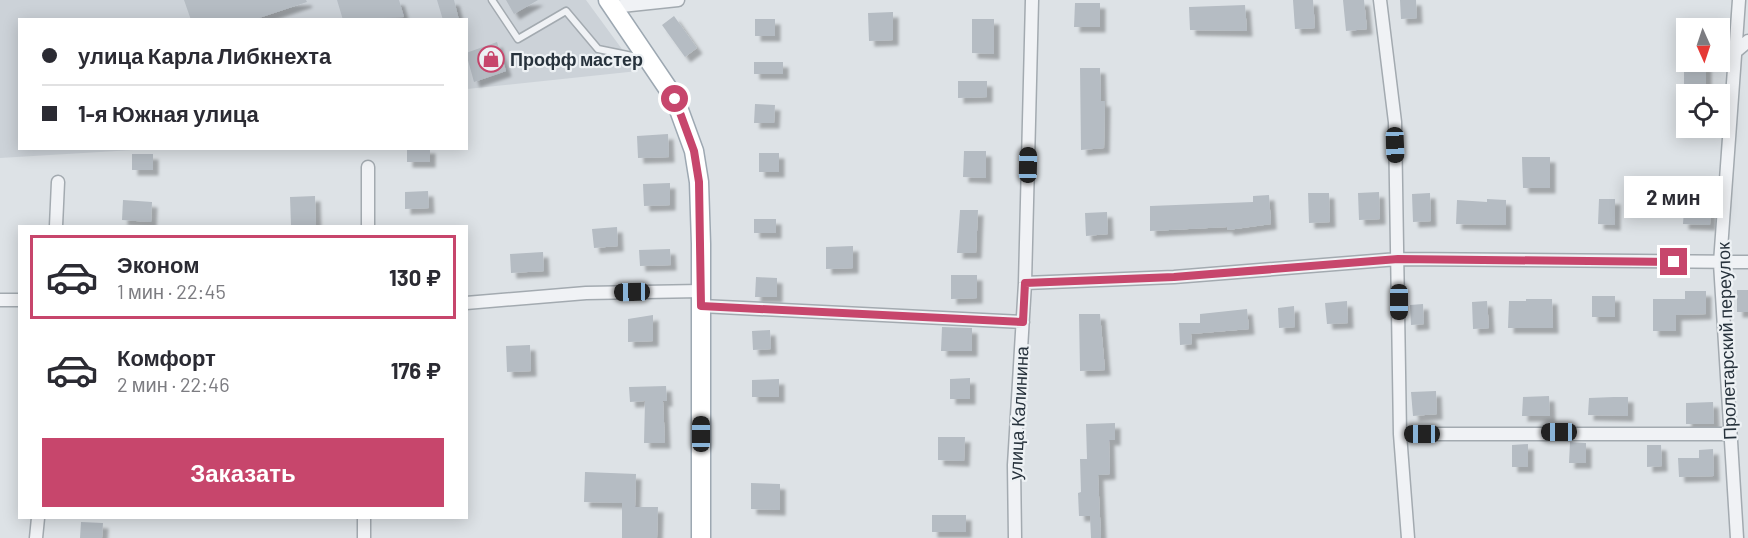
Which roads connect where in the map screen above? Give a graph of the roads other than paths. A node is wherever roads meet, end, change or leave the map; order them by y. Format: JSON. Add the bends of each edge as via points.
{"nodes":[{"id":1,"x":492,"y":0,"type":"edge"},
{"id":2,"x":678,"y":0,"type":"edge"},
{"id":3,"x":1032,"y":0,"type":"edge"},
{"id":4,"x":1380,"y":0,"type":"edge"},
{"id":5,"x":1739,"y":0,"type":"edge"},
{"id":6,"x":610,"y":3,"type":"edge"},
{"id":7,"x":1748,"y":41,"type":"edge"},
{"id":8,"x":1734,"y":53,"type":"junction"},
{"id":9,"x":1748,"y":54,"type":"edge"},
{"id":10,"x":650,"y":59,"type":"junction"},
{"id":11,"x":368,"y":167,"type":"dead end"},
{"id":12,"x":58,"y":182,"type":"dead end"},
{"id":13,"x":56,"y":225,"type":"edge"},
{"id":14,"x":368,"y":225,"type":"edge"},
{"id":15,"x":1398,"y":259,"type":"junction"},
{"id":16,"x":1748,"y":262,"type":"edge"},
{"id":17,"x":1720,"y":263,"type":"junction"},
{"id":18,"x":1025,"y":283,"type":"junction"},
{"id":19,"x":701,"y":298,"type":"junction"},
{"id":20,"x":0,"y":300,"type":"edge"},
{"id":21,"x":18,"y":300,"type":"edge"},
{"id":22,"x":468,"y":303,"type":"edge"},
{"id":23,"x":1023,"y":322,"type":"junction"},
{"id":24,"x":1400,"y":434,"type":"junction"},
{"id":25,"x":1729,"y":434,"type":"junction"},
{"id":26,"x":38,"y":519,"type":"edge"},
{"id":27,"x":364,"y":519,"type":"edge"},
{"id":28,"x":36,"y":538,"type":"edge"},
{"id":29,"x":364,"y":538,"type":"edge"},
{"id":30,"x":701,"y":538,"type":"edge"},
{"id":31,"x":1015,"y":538,"type":"edge"},
{"id":32,"x":1408,"y":538,"type":"edge"},
{"id":33,"x":1737,"y":538,"type":"edge"}],
"edges":[{"from":1,"to":10,"type":"lane","via":[[518,39],[566,11],[598,49]]},
{"from":2,"to":6,"type":"street"},
{"from":3,"to":18,"type":"street","name":"улица Калинина"},
{"from":4,"to":15,"type":"street","via":[[1395,122]]},
{"from":5,"to":8,"type":"street","name":"Пролетарский переулок"},
{"from":6,"to":10,"type":"main road"},
{"from":7,"to":8,"type":"street"},
{"from":8,"to":9,"type":"street"},
{"from":8,"to":17,"type":"street","name":"Пролетарский переулок"},
{"from":10,"to":19,"type":"main road","via":[[675,99],[694,151],[699,182]]},
{"from":11,"to":14,"type":"street"},
{"from":12,"to":13,"type":"street"},
{"from":15,"to":17,"type":"street"},
{"from":15,"to":18,"type":"street","via":[[1174,277]]},
{"from":15,"to":24,"type":"street"},
{"from":16,"to":17,"type":"street"},
{"from":17,"to":25,"type":"street","name":"Пролетарский переулок"},
{"from":18,"to":23,"type":"street","name":"улица Калинина"},
{"from":19,"to":22,"type":"street","via":[[586,293]]},
{"from":19,"to":23,"type":"street"},
{"from":19,"to":30,"type":"main road"},
{"from":20,"to":21,"type":"street"},
{"from":23,"to":31,"type":"street","name":"улица Калинина","via":[[1014,465]]},
{"from":24,"to":25,"type":"street"},
{"from":24,"to":32,"type":"street"},
{"from":25,"to":33,"type":"street","name":"Пролетарский переулок"},
{"from":26,"to":28,"type":"street"},
{"from":27,"to":29,"type":"street"}]}
